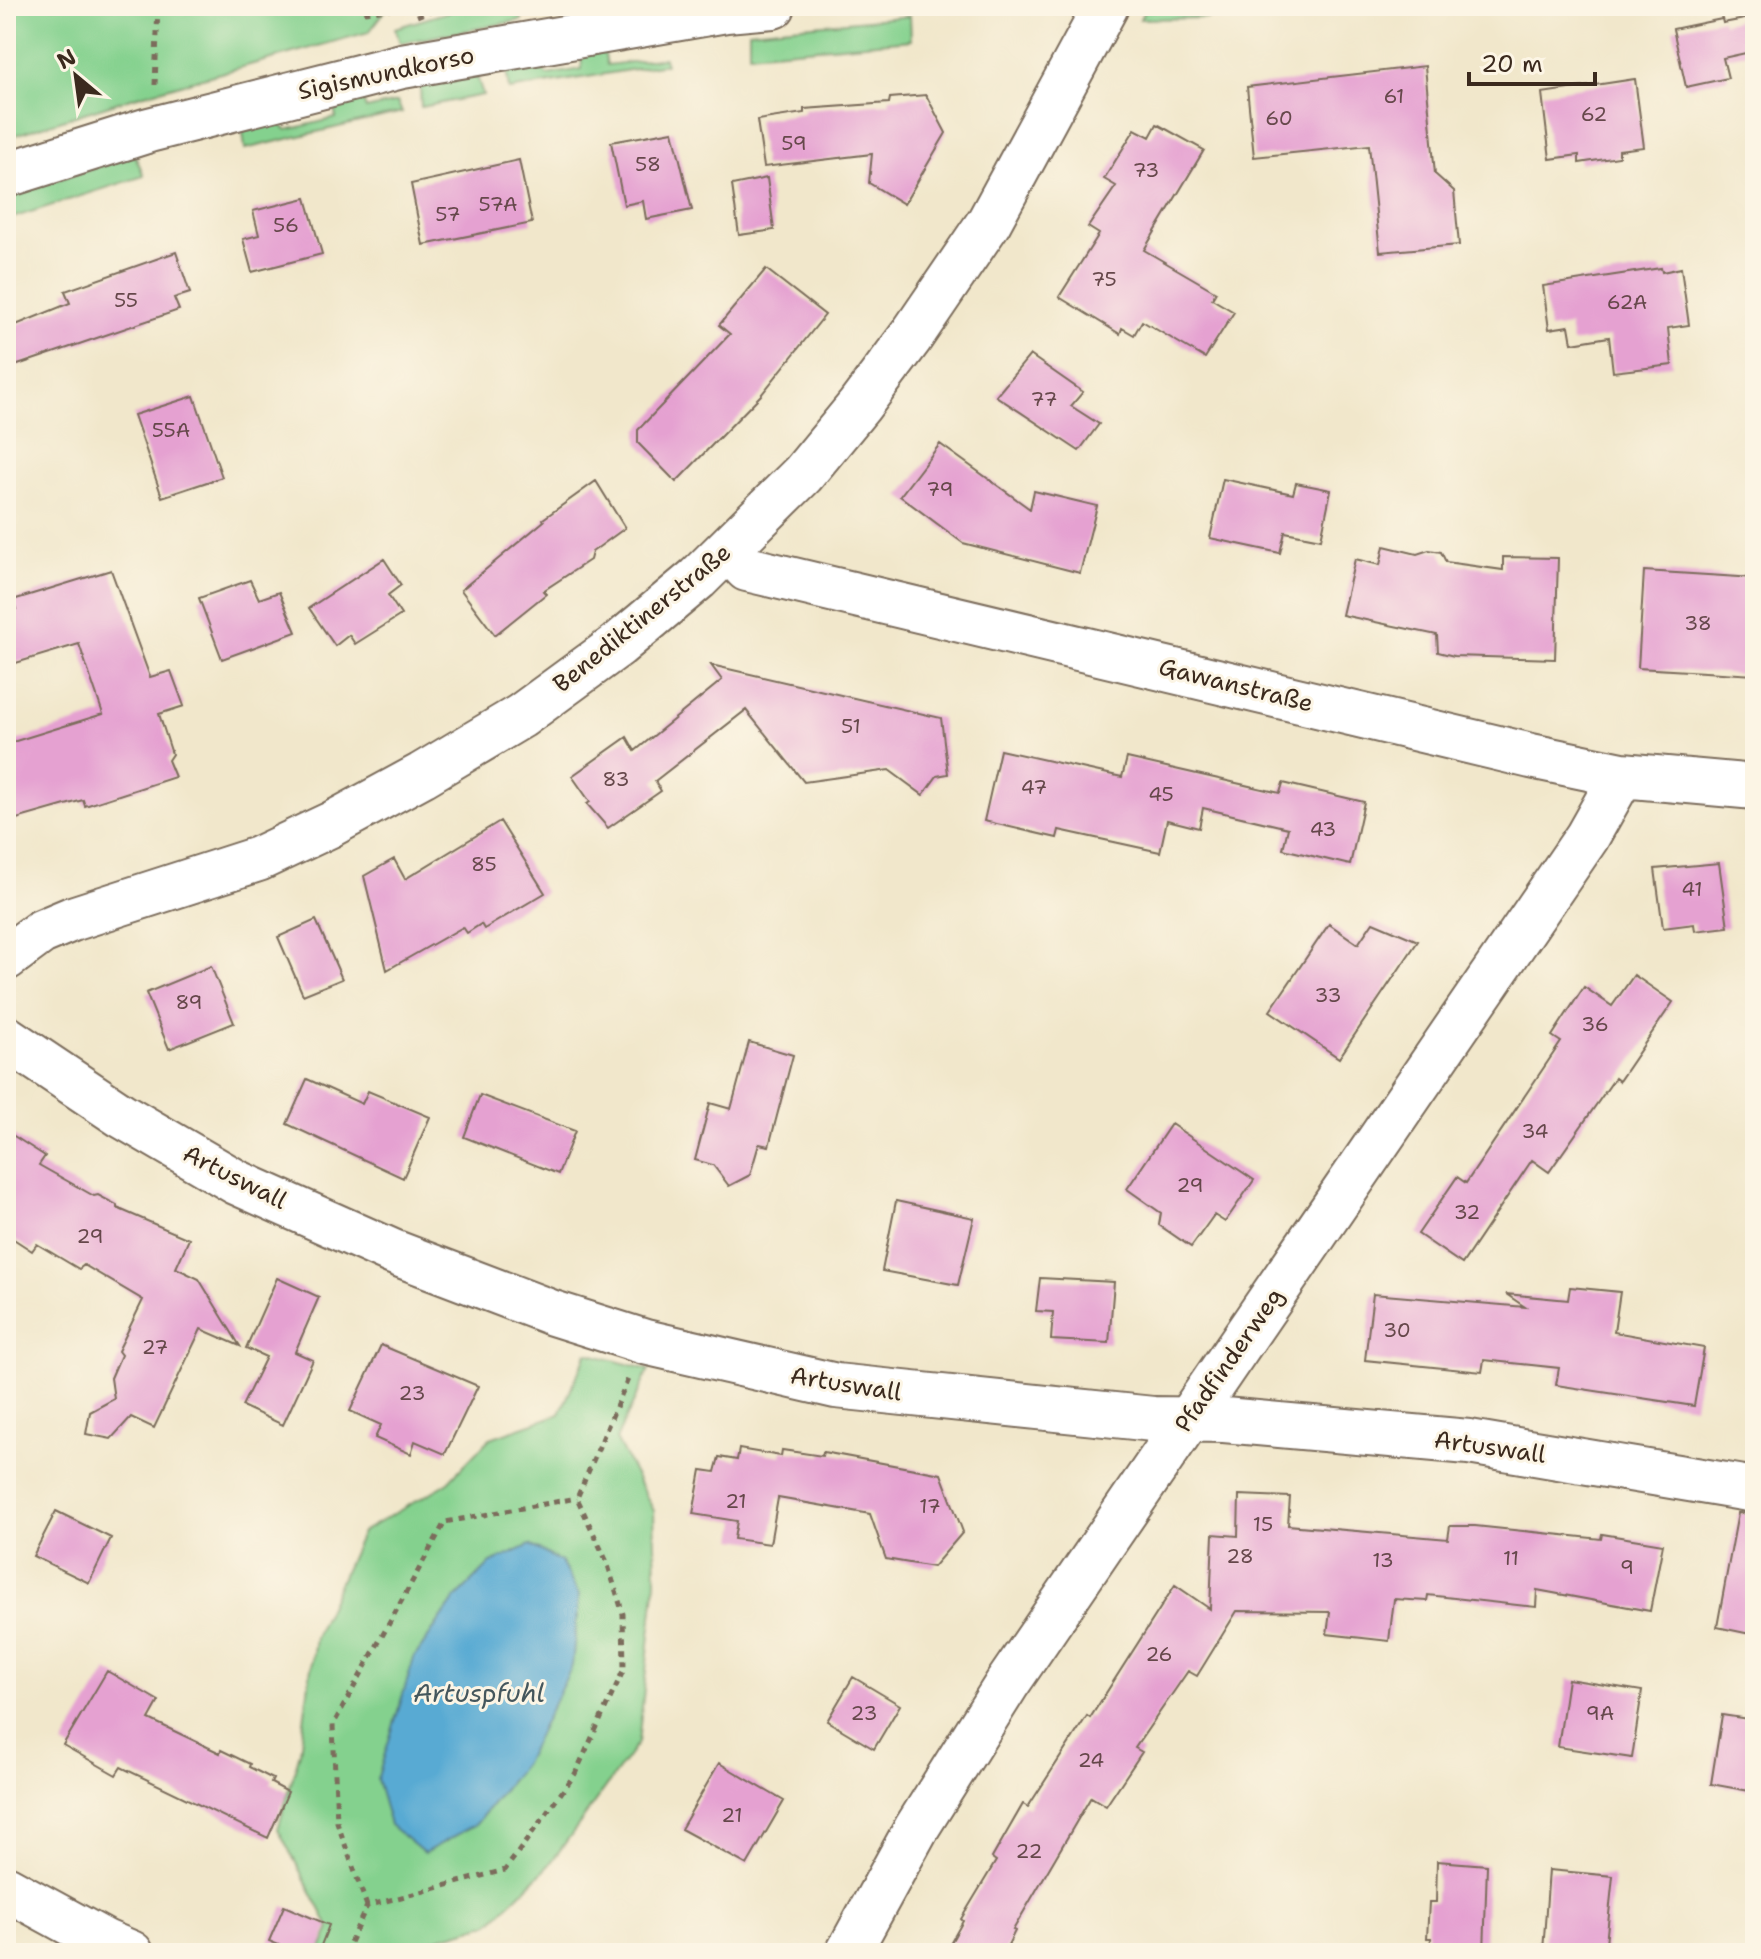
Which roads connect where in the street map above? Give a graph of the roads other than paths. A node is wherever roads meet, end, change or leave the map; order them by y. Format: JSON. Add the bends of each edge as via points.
{"nodes":[{"id":1,"x":773,"y":6,"type":"edge"},
{"id":2,"x":1106,"y":6,"type":"edge"},
{"id":3,"x":6,"y":175,"type":"edge"},
{"id":4,"x":728,"y":549,"type":"junction"},
{"id":5,"x":1622,"y":775,"type":"junction"},
{"id":6,"x":1755,"y":787,"type":"edge"},
{"id":7,"x":6,"y":958,"type":"edge"},
{"id":8,"x":6,"y":1038,"type":"edge"},
{"id":9,"x":1188,"y":1420,"type":"junction"},
{"id":10,"x":1755,"y":1490,"type":"edge"},
{"id":11,"x":6,"y":1888,"type":"edge"},
{"id":12,"x":131,"y":1953,"type":"edge"},
{"id":13,"x":848,"y":1953,"type":"edge"}],
"edges":[{"from":1,"to":3,"type":"street","name":"Sigismundkorso","via":[[402,66],[149,130]]},
{"from":2,"to":4,"type":"street","name":"Benediktinerstraße","via":[[989,222],[910,338],[803,474]]},
{"from":4,"to":5,"type":"street","name":"Gawanstraße","via":[[747,569]]},
{"from":4,"to":7,"type":"street","name":"Benediktinerstraße","via":[[618,645],[521,716],[422,775],[258,859],[72,919],[41,932]]},
{"from":5,"to":6,"type":"street","name":"Gawanstraße"},
{"from":5,"to":9,"type":"street","name":"Pfadfinderweg","via":[[1587,837]]},
{"from":8,"to":9,"type":"street","name":"Artuswall","via":[[121,1115],[236,1182],[393,1252],[553,1313],[645,1342],[836,1386]]},
{"from":9,"to":10,"type":"street","name":"Artuswall","via":[[1469,1442]]},
{"from":9,"to":13,"type":"street","name":"Pfadfinderweg","via":[[1007,1684],[916,1829]]},
{"from":11,"to":12,"type":"street"}]}
